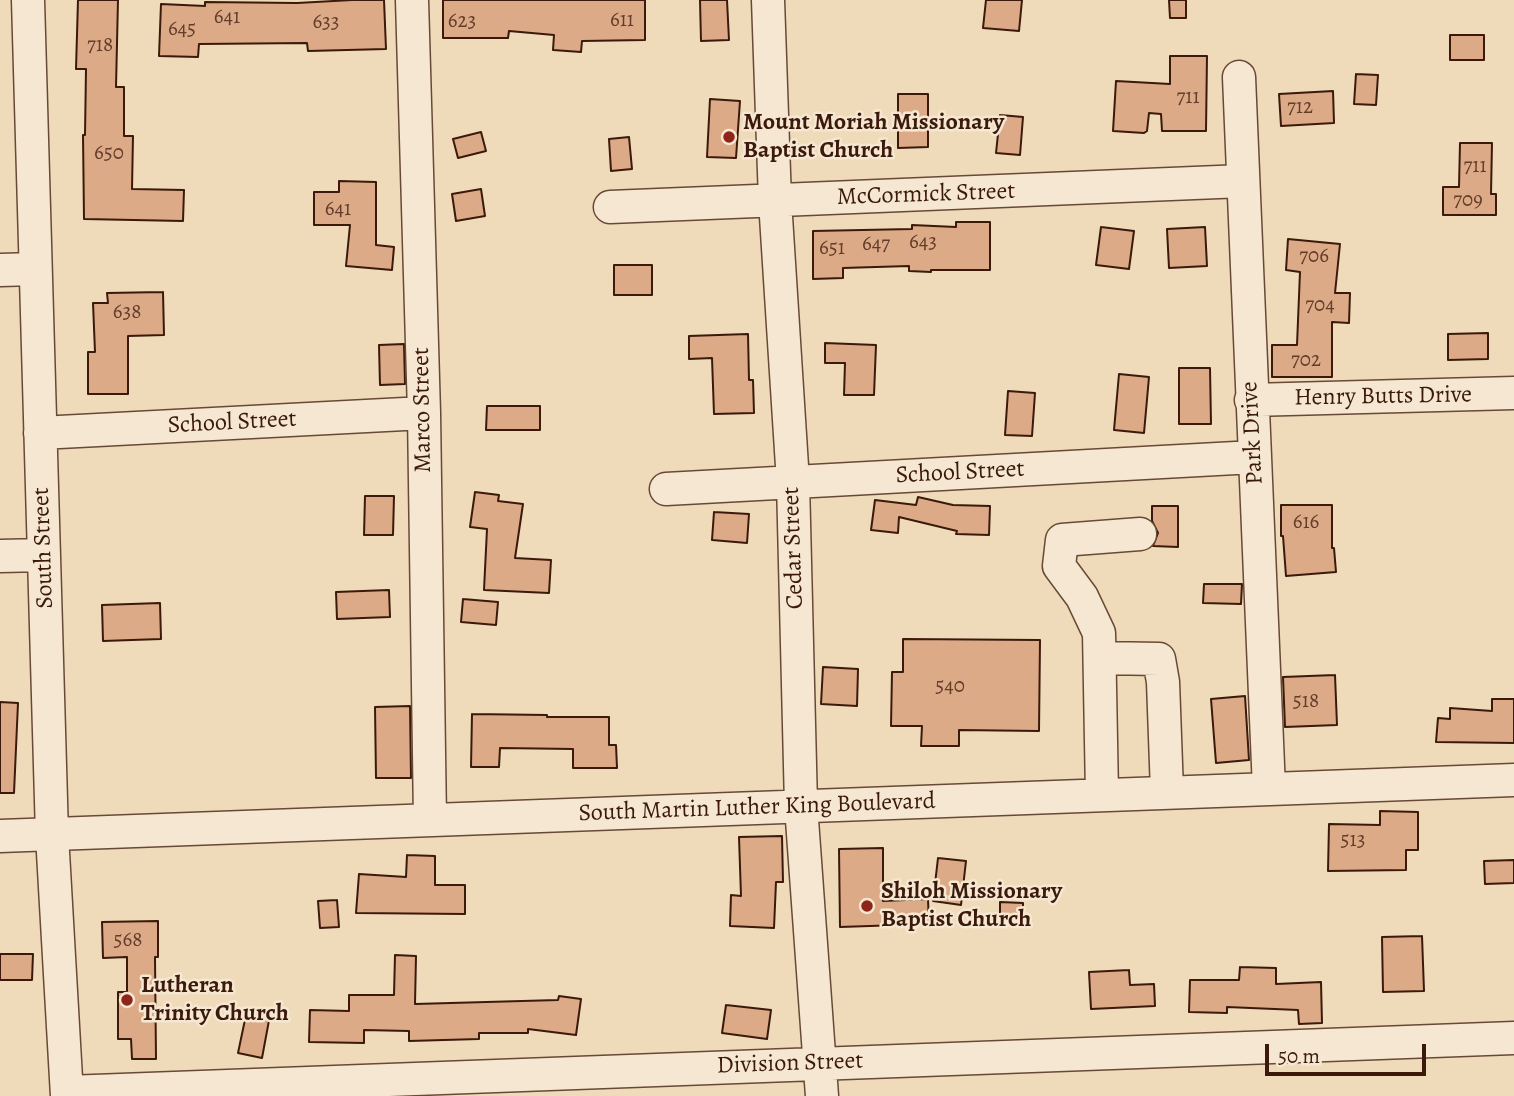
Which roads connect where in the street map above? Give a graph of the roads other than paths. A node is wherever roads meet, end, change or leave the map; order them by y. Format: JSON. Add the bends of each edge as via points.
{"nodes":[{"id":1,"x":28,"y":0,"type":"edge"},
{"id":2,"x":412,"y":0,"type":"edge"},
{"id":3,"x":768,"y":0,"type":"edge"},
{"id":4,"x":1239,"y":77,"type":"dead end"},
{"id":5,"x":1243,"y":181,"type":"junction"},
{"id":6,"x":775,"y":201,"type":"junction"},
{"id":7,"x":610,"y":207,"type":"dead end"},
{"id":8,"x":36,"y":269,"type":"junction"},
{"id":9,"x":0,"y":270,"type":"edge"},
{"id":10,"x":1514,"y":393,"type":"edge"},
{"id":11,"x":1251,"y":400,"type":"junction"},
{"id":12,"x":424,"y":413,"type":"junction"},
{"id":13,"x":40,"y":433,"type":"junction"},
{"id":14,"x":1254,"y":457,"type":"junction"},
{"id":15,"x":793,"y":482,"type":"junction"},
{"id":16,"x":666,"y":489,"type":"dead end"},
{"id":17,"x":1140,"y":534,"type":"dead end"},
{"id":18,"x":44,"y":555,"type":"junction"},
{"id":19,"x":0,"y":556,"type":"edge"},
{"id":20,"x":1100,"y":658,"type":"junction"},
{"id":21,"x":1514,"y":780,"type":"edge"},
{"id":22,"x":1269,"y":789,"type":"junction"},
{"id":23,"x":1167,"y":792,"type":"junction"},
{"id":24,"x":1102,"y":795,"type":"junction"},
{"id":25,"x":801,"y":806,"type":"junction"},
{"id":26,"x":430,"y":820,"type":"junction"},
{"id":27,"x":52,"y":835,"type":"junction"},
{"id":28,"x":0,"y":836,"type":"edge"},
{"id":29,"x":1514,"y":1038,"type":"edge"},
{"id":30,"x":820,"y":1063,"type":"junction"},
{"id":31,"x":67,"y":1094,"type":"edge"},
{"id":32,"x":822,"y":1096,"type":"edge"}],
"edges":[{"from":1,"to":8,"type":"street","name":"South Street"},
{"from":2,"to":12,"type":"street","name":"Marco Street"},
{"from":3,"to":6,"type":"street","name":"Cedar Street"},
{"from":4,"to":5,"type":"street","name":"Park Drive"},
{"from":5,"to":6,"type":"street","name":"McCormick Street"},
{"from":5,"to":11,"type":"street","name":"Park Drive"},
{"from":6,"to":7,"type":"street","name":"McCormick Street"},
{"from":6,"to":15,"type":"street","name":"Cedar Street"},
{"from":8,"to":9,"type":"street"},
{"from":8,"to":13,"type":"street","name":"South Street"},
{"from":10,"to":11,"type":"street","name":"Henry Butts Drive"},
{"from":11,"to":14,"type":"street","name":"Park Drive"},
{"from":12,"to":13,"type":"street","name":"School Street"},
{"from":12,"to":26,"type":"street","name":"Marco Street"},
{"from":13,"to":18,"type":"street","name":"South Street"},
{"from":14,"to":15,"type":"street","name":"School Street"},
{"from":14,"to":22,"type":"street","name":"Park Drive"},
{"from":15,"to":16,"type":"street","name":"School Street"},
{"from":15,"to":25,"type":"street","name":"Cedar Street"},
{"from":17,"to":20,"type":"street","via":[[1062,540],[1059,566],[1082,597],[1099,633]]},
{"from":18,"to":19,"type":"street"},
{"from":18,"to":27,"type":"street","name":"South Street"},
{"from":20,"to":23,"type":"street","via":[[1159,659]]},
{"from":20,"to":24,"type":"street"},
{"from":21,"to":22,"type":"street","name":"South Martin Luther King Boulevard"},
{"from":22,"to":23,"type":"street","name":"South Martin Luther King Boulevard"},
{"from":23,"to":24,"type":"street","name":"South Martin Luther King Boulevard"},
{"from":24,"to":25,"type":"street","name":"South Martin Luther King Boulevard"},
{"from":25,"to":26,"type":"street","name":"South Martin Luther King Boulevard"},
{"from":25,"to":30,"type":"street","name":"Cedar Street"},
{"from":26,"to":27,"type":"street","name":"South Martin Luther King Boulevard"},
{"from":27,"to":28,"type":"street","name":"South Martin Luther King Boulevard"},
{"from":27,"to":31,"type":"street","name":"South Street"},
{"from":29,"to":30,"type":"street","name":"Division Street"},
{"from":30,"to":31,"type":"street","name":"Division Street"},
{"from":30,"to":32,"type":"street","name":"Cedar Street"}]}
